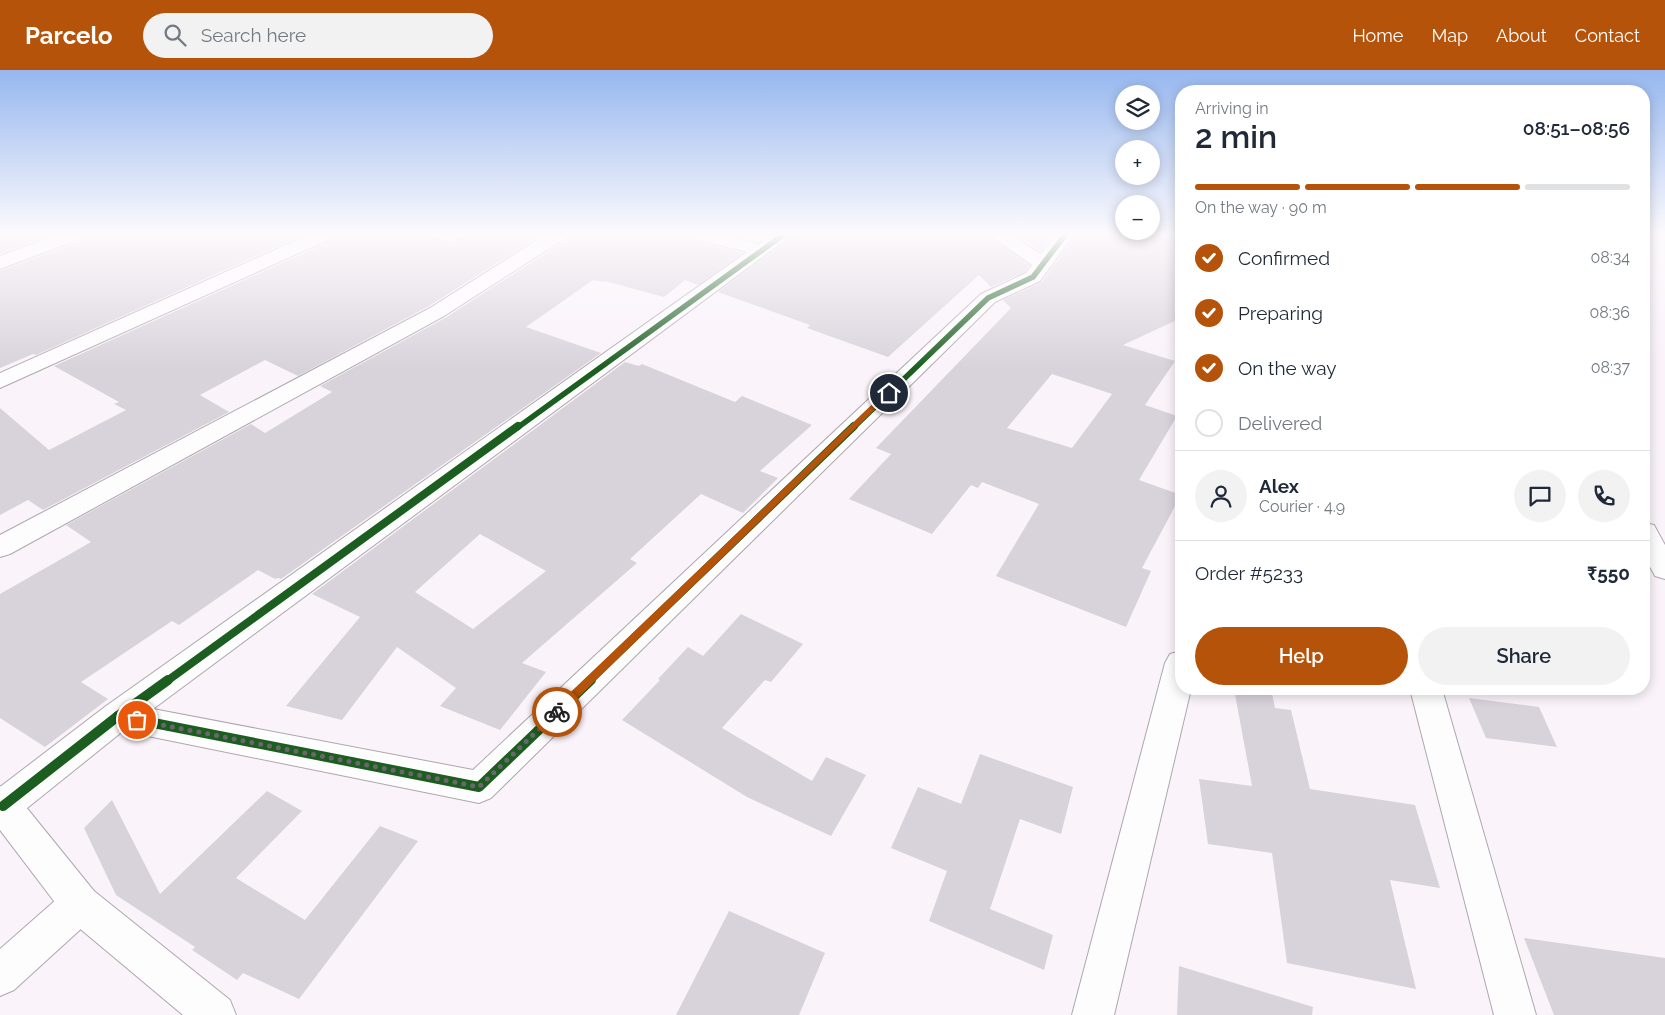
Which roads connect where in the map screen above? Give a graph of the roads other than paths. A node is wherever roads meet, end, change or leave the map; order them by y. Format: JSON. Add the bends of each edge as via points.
{"nodes":[{"id":1,"x":226,"y":279,"type":"edge"},
{"id":2,"x":489,"y":279,"type":"edge"},
{"id":3,"x":721,"y":279,"type":"edge"},
{"id":4,"x":1028,"y":279,"type":"edge"},
{"id":5,"x":0,"y":381,"type":"edge"},
{"id":6,"x":1650,"y":527,"type":"edge"},
{"id":7,"x":1665,"y":531,"type":"edge"},
{"id":8,"x":1650,"y":543,"type":"edge"},
{"id":9,"x":0,"y":547,"type":"edge"},
{"id":10,"x":1665,"y":569,"type":"edge"},
{"id":11,"x":1175,"y":687,"type":"edge"},
{"id":12,"x":1428,"y":695,"type":"edge"},
{"id":13,"x":118,"y":716,"type":"junction"},
{"id":14,"x":2,"y":804,"type":"edge"},
{"id":15,"x":80,"y":904,"type":"junction"},
{"id":16,"x":0,"y":976,"type":"edge"},
{"id":17,"x":215,"y":1015,"type":"edge"},
{"id":18,"x":1093,"y":1015,"type":"edge"},
{"id":19,"x":1515,"y":1015,"type":"edge"}],
"edges":[{"from":1,"to":5,"type":"street"},
{"from":2,"to":9,"type":"street","via":[[437,312]]},
{"from":3,"to":13,"type":"street"},
{"from":4,"to":13,"type":"street","via":[[988,298],[479,787]]},
{"from":6,"to":7,"type":"street"},
{"from":8,"to":10,"type":"street"},
{"from":11,"to":18,"type":"street"},
{"from":12,"to":19,"type":"street"},
{"from":13,"to":14,"type":"street"},
{"from":14,"to":15,"type":"street"},
{"from":15,"to":16,"type":"street"},
{"from":15,"to":17,"type":"street"}]}
